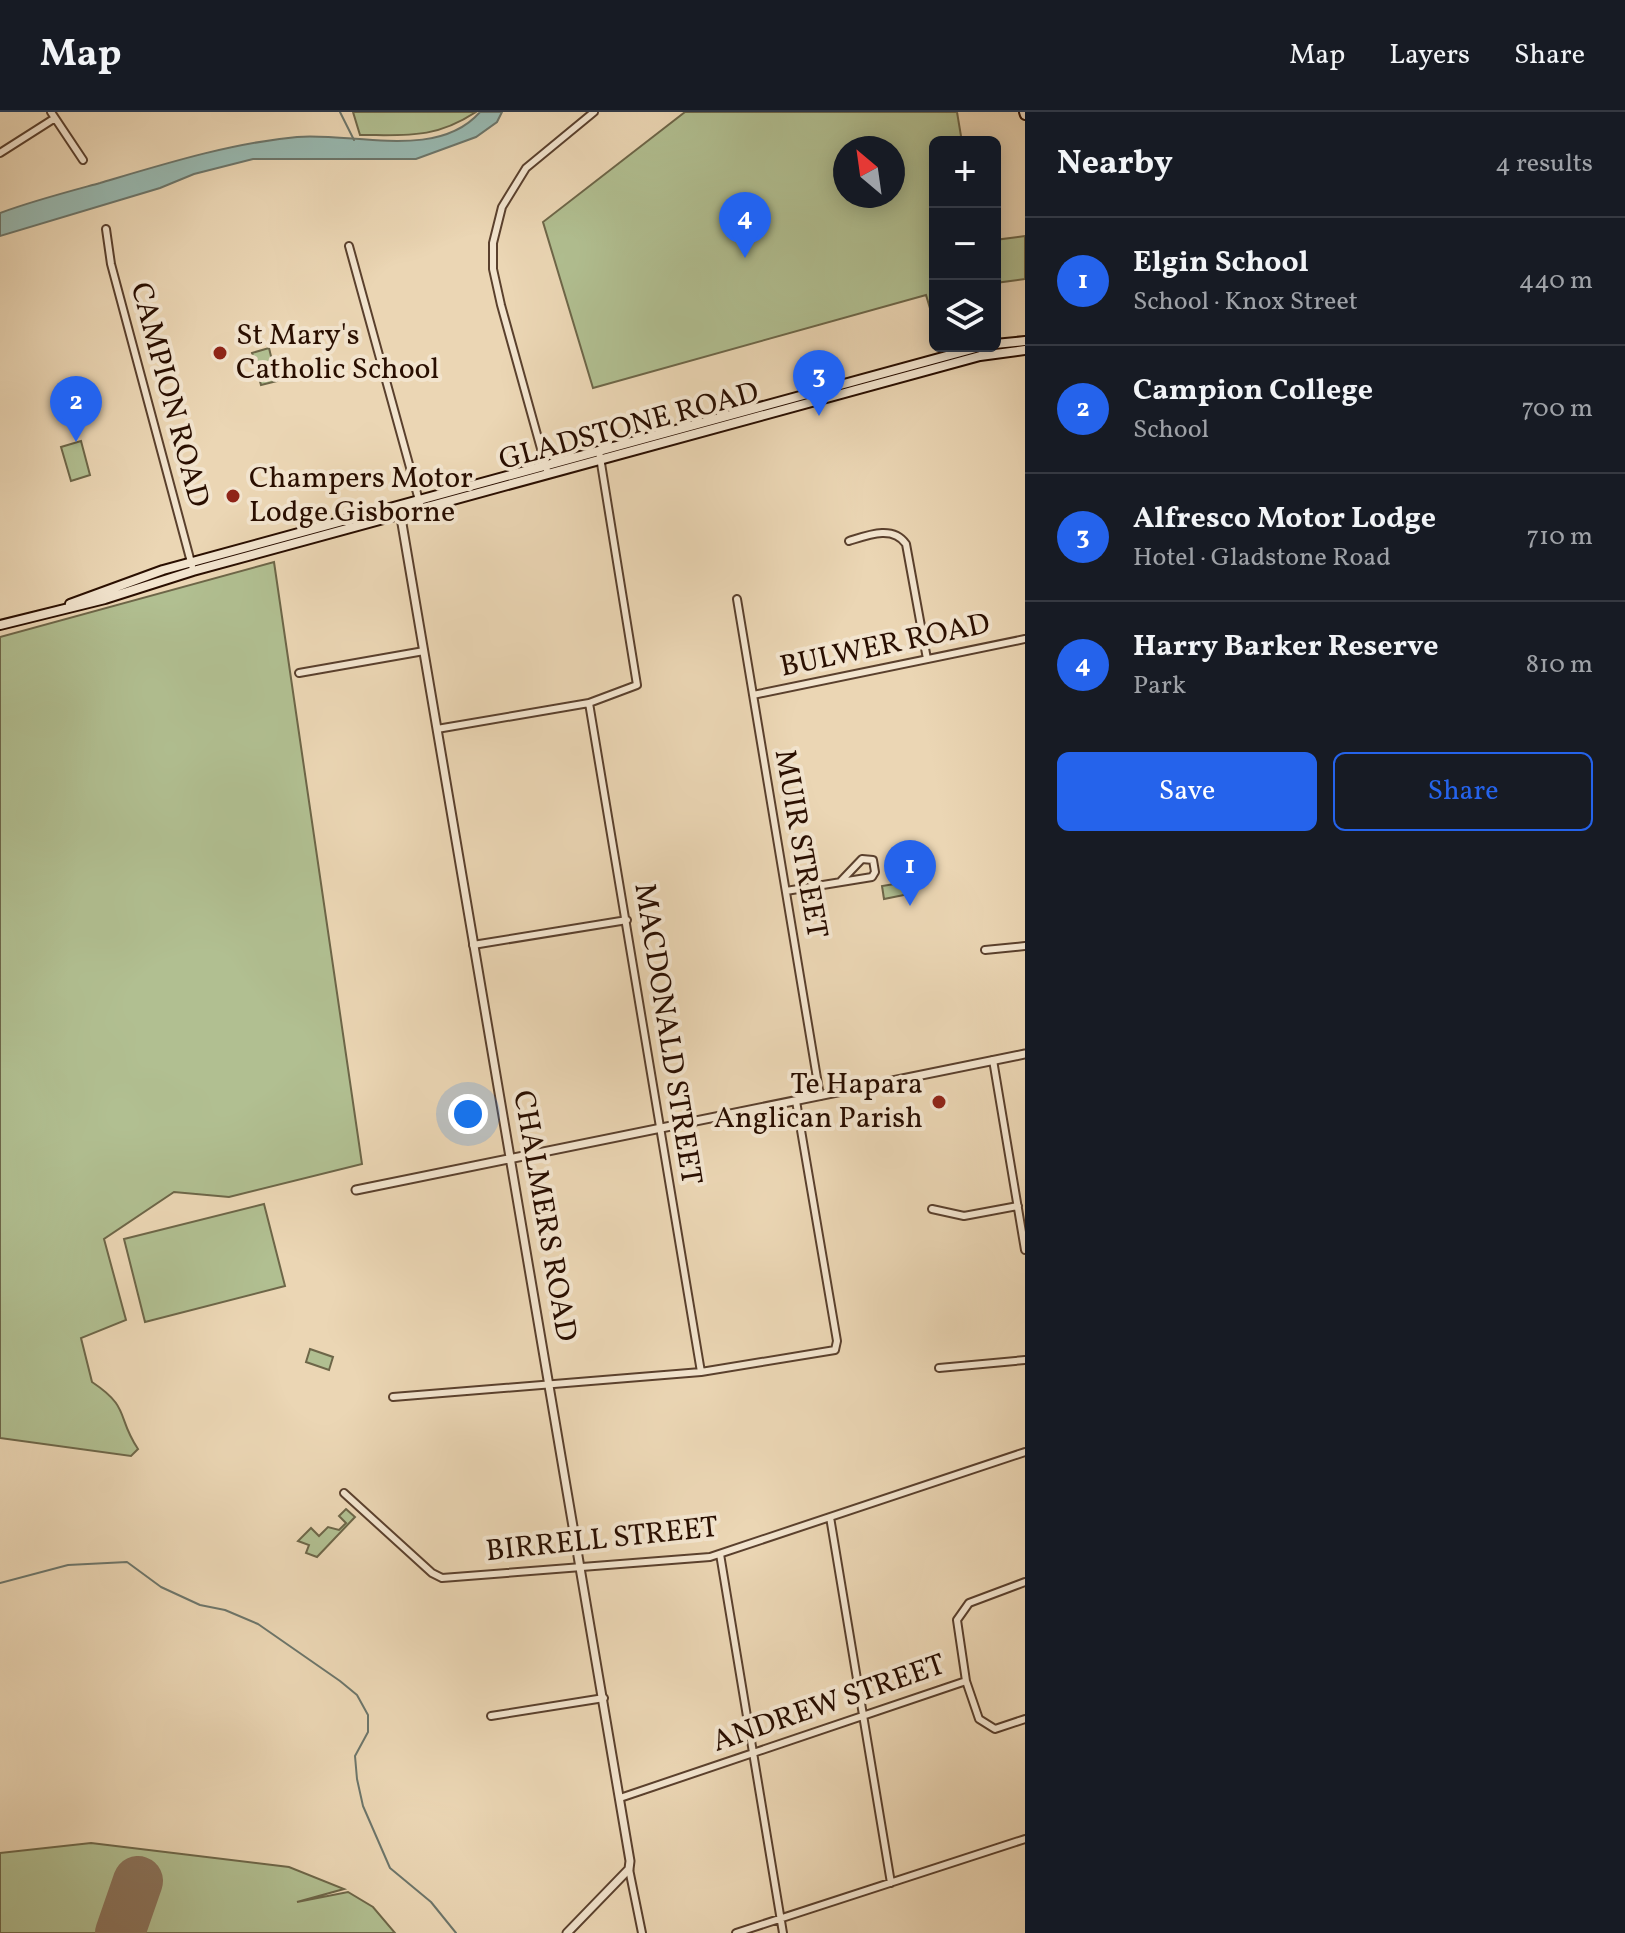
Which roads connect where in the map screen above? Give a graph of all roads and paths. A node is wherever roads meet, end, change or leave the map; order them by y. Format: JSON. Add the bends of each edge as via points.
{"nodes":[{"id":1,"x":594,"y":112,"type":"edge"},
{"id":2,"x":53,"y":115,"type":"edge"},
{"id":3,"x":0,"y":153,"type":"edge"},
{"id":4,"x":83,"y":160,"type":"dead end"},
{"id":5,"x":106,"y":229,"type":"dead end"},
{"id":6,"x":349,"y":246,"type":"dead end"},
{"id":7,"x":1025,"y":341,"type":"edge"},
{"id":8,"x":1001,"y":343,"type":"edge"},
{"id":9,"x":1025,"y":350,"type":"edge"},
{"id":10,"x":962,"y":352,"type":"edge"},
{"id":11,"x":600,"y":455,"type":"junction"},
{"id":12,"x":547,"y":470,"type":"junction"},
{"id":13,"x":420,"y":504,"type":"junction"},
{"id":14,"x":400,"y":510,"type":"junction"},
{"id":15,"x":849,"y":541,"type":"dead end"},
{"id":16,"x":192,"y":567,"type":"junction"},
{"id":17,"x":737,"y":599,"type":"dead end"},
{"id":18,"x":0,"y":625,"type":"edge"},
{"id":19,"x":1025,"y":639,"type":"edge"},
{"id":20,"x":424,"y":651,"type":"junction"},
{"id":21,"x":927,"y":659,"type":"junction"},
{"id":22,"x":299,"y":673,"type":"dead end"},
{"id":23,"x":753,"y":695,"type":"junction"},
{"id":24,"x":589,"y":703,"type":"junction"},
{"id":25,"x":437,"y":729,"type":"junction"},
{"id":26,"x":841,"y":881,"type":"junction"},
{"id":27,"x":786,"y":891,"type":"junction"},
{"id":28,"x":627,"y":920,"type":"junction"},
{"id":29,"x":473,"y":945,"type":"junction"},
{"id":30,"x":1025,"y":946,"type":"edge"},
{"id":31,"x":985,"y":950,"type":"dead end"},
{"id":32,"x":1025,"y":1054,"type":"edge"},
{"id":33,"x":993,"y":1060,"type":"junction"},
{"id":34,"x":820,"y":1096,"type":"junction"},
{"id":35,"x":796,"y":1101,"type":"junction"},
{"id":36,"x":660,"y":1128,"type":"junction"},
{"id":37,"x":508,"y":1160,"type":"junction"},
{"id":38,"x":356,"y":1190,"type":"dead end"},
{"id":39,"x":1018,"y":1206,"type":"junction"},
{"id":40,"x":932,"y":1209,"type":"dead end"},
{"id":41,"x":1025,"y":1250,"type":"edge"},
{"id":42,"x":1025,"y":1360,"type":"edge"},
{"id":43,"x":939,"y":1368,"type":"dead end"},
{"id":44,"x":701,"y":1372,"type":"junction"},
{"id":45,"x":550,"y":1385,"type":"junction"},
{"id":46,"x":393,"y":1397,"type":"dead end"},
{"id":47,"x":1025,"y":1452,"type":"edge"},
{"id":48,"x":344,"y":1493,"type":"dead end"},
{"id":49,"x":830,"y":1517,"type":"junction"},
{"id":50,"x":720,"y":1554,"type":"junction"},
{"id":51,"x":582,"y":1567,"type":"junction"},
{"id":52,"x":1025,"y":1582,"type":"edge"},
{"id":53,"x":966,"y":1681,"type":"junction"},
{"id":54,"x":604,"y":1698,"type":"junction"},
{"id":55,"x":491,"y":1716,"type":"dead end"},
{"id":56,"x":863,"y":1716,"type":"junction"},
{"id":57,"x":1025,"y":1719,"type":"edge"},
{"id":58,"x":753,"y":1753,"type":"junction"},
{"id":59,"x":620,"y":1798,"type":"junction"},
{"id":60,"x":1025,"y":1839,"type":"edge"},
{"id":61,"x":629,"y":1869,"type":"junction"},
{"id":62,"x":891,"y":1883,"type":"junction"},
{"id":63,"x":780,"y":1919,"type":"junction"},
{"id":64,"x":567,"y":1933,"type":"edge"},
{"id":65,"x":642,"y":1933,"type":"edge"},
{"id":66,"x":736,"y":1933,"type":"edge"},
{"id":67,"x":783,"y":1933,"type":"edge"}],
"edges":[{"from":1,"to":12,"type":"street","via":[[526,168],[502,207],[493,243],[498,294]]},
{"from":2,"to":3,"type":"street"},
{"from":2,"to":4,"type":"street"},
{"from":5,"to":16,"type":"street","name":"CAMPION ROAD"},
{"from":6,"to":13,"type":"street"},
{"from":7,"to":8,"type":"main road"},
{"from":9,"to":11,"type":"main road","name":"GLADSTONE ROAD","via":[[980,356]]},
{"from":10,"to":11,"type":"main road","name":"GLADSTONE ROAD"},
{"from":11,"to":12,"type":"main road","name":"GLADSTONE ROAD"},
{"from":11,"to":24,"type":"street","via":[[637,685]]},
{"from":12,"to":13,"type":"main road","name":"GLADSTONE ROAD"},
{"from":13,"to":14,"type":"main road","name":"GLADSTONE ROAD"},
{"from":14,"to":16,"type":"main road","name":"GLADSTONE ROAD"},
{"from":14,"to":20,"type":"street","name":"CHALMERS ROAD"},
{"from":15,"to":21,"type":"street","via":[[887,533],[906,544]]},
{"from":16,"to":18,"type":"main road","name":"GLADSTONE ROAD"},
{"from":17,"to":23,"type":"street","name":"MUIR STREET"},
{"from":19,"to":21,"type":"street","name":"BULWER ROAD"},
{"from":20,"to":22,"type":"street"},
{"from":20,"to":25,"type":"street","name":"CHALMERS ROAD"},
{"from":21,"to":23,"type":"street","name":"BULWER ROAD"},
{"from":23,"to":27,"type":"street","name":"MUIR STREET"},
{"from":24,"to":25,"type":"street"},
{"from":24,"to":28,"type":"street","name":"MACDONALD STREET"},
{"from":25,"to":29,"type":"street","name":"CHALMERS ROAD"},
{"from":26,"to":26,"type":"street","via":[[862,859],[873,860],[872,877]]},
{"from":26,"to":27,"type":"street"},
{"from":27,"to":34,"type":"street","name":"MUIR STREET"},
{"from":28,"to":29,"type":"street"},
{"from":28,"to":36,"type":"street","name":"MACDONALD STREET"},
{"from":29,"to":37,"type":"street","name":"CHALMERS ROAD"},
{"from":30,"to":31,"type":"street"},
{"from":32,"to":33,"type":"street"},
{"from":33,"to":34,"type":"street"},
{"from":33,"to":39,"type":"street"},
{"from":34,"to":35,"type":"street"},
{"from":35,"to":36,"type":"street"},
{"from":35,"to":44,"type":"street","via":[[835,1350]]},
{"from":36,"to":37,"type":"street"},
{"from":36,"to":44,"type":"street","name":"MACDONALD STREET"},
{"from":37,"to":38,"type":"street"},
{"from":37,"to":45,"type":"street","name":"CHALMERS ROAD"},
{"from":39,"to":40,"type":"street","via":[[964,1216]]},
{"from":39,"to":41,"type":"street"},
{"from":42,"to":43,"type":"street"},
{"from":44,"to":45,"type":"street"},
{"from":45,"to":46,"type":"street"},
{"from":45,"to":51,"type":"street","name":"CHALMERS ROAD"},
{"from":47,"to":49,"type":"street","name":"BIRRELL STREET"},
{"from":48,"to":51,"type":"street","name":"BIRRELL STREET","via":[[436,1576]]},
{"from":49,"to":50,"type":"street","name":"BIRRELL STREET"},
{"from":49,"to":56,"type":"street"},
{"from":50,"to":51,"type":"street","name":"BIRRELL STREET"},
{"from":50,"to":58,"type":"street"},
{"from":51,"to":54,"type":"street","name":"CHALMERS ROAD"},
{"from":52,"to":53,"type":"street","via":[[975,1599],[960,1613]]},
{"from":53,"to":56,"type":"street","name":"ANDREW STREET"},
{"from":53,"to":57,"type":"street","name":"ANDREW STREET","via":[[984,1725],[995,1729]]},
{"from":54,"to":55,"type":"street"},
{"from":54,"to":59,"type":"street","name":"CHALMERS ROAD"},
{"from":56,"to":58,"type":"street","name":"ANDREW STREET"},
{"from":56,"to":62,"type":"street"},
{"from":58,"to":59,"type":"street","name":"ANDREW STREET"},
{"from":58,"to":63,"type":"street"},
{"from":59,"to":61,"type":"street","name":"CHALMERS ROAD"},
{"from":60,"to":62,"type":"street"},
{"from":61,"to":64,"type":"street"},
{"from":61,"to":65,"type":"street","name":"CHALMERS ROAD"},
{"from":62,"to":63,"type":"street"},
{"from":63,"to":66,"type":"street"},
{"from":63,"to":67,"type":"street"}]}
